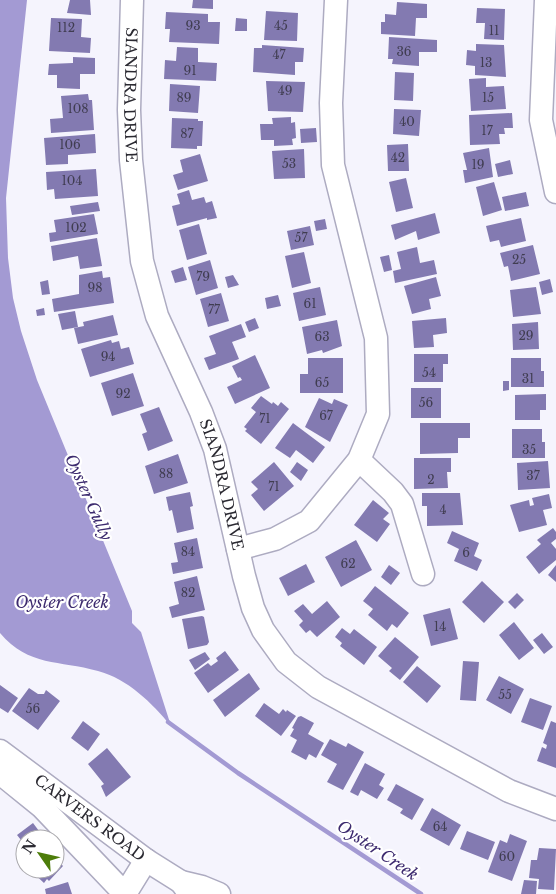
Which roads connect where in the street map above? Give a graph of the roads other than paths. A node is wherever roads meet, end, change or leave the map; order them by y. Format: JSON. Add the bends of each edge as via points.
{"nodes":[{"id":1,"x":132,"y":0,"type":"edge"},
{"id":2,"x":336,"y":0,"type":"edge"},
{"id":3,"x":546,"y":0,"type":"edge"},
{"id":4,"x":556,"y":192,"type":"edge"},
{"id":5,"x":360,"y":460,"type":"junction"},
{"id":6,"x":238,"y":549,"type":"junction"},
{"id":7,"x":423,"y":574,"type":"dead end"},
{"id":8,"x":0,"y":751,"type":"edge"},
{"id":9,"x":0,"y":773,"type":"edge"},
{"id":10,"x":556,"y":809,"type":"edge"},
{"id":11,"x":146,"y":860,"type":"junction"},
{"id":12,"x":185,"y":888,"type":"edge"},
{"id":13,"x":125,"y":894,"type":"edge"},
{"id":14,"x":219,"y":894,"type":"edge"}],
"edges":[{"from":1,"to":6,"type":"street","name":"SIANDRA DRIVE","via":[[130,151],[142,261],[158,316],[215,449]]},
{"from":2,"to":5,"type":"street","via":[[331,103],[333,165],[376,338],[378,414]]},
{"from":3,"to":4,"type":"street","via":[[541,120]]},
{"from":5,"to":6,"type":"street","via":[[309,521],[275,539]]},
{"from":5,"to":7,"type":"street","via":[[402,504]]},
{"from":6,"to":10,"type":"street","name":"SIANDRA DRIVE","via":[[253,608],[263,630],[275,649],[301,674],[318,687],[509,792]]},
{"from":8,"to":11,"type":"street","name":"CARVERS ROAD"},
{"from":9,"to":13,"type":"street","via":[[42,807]]},
{"from":11,"to":12,"type":"street","name":"CARVERS ROAD"},
{"from":11,"to":13,"type":"street"},
{"from":12,"to":14,"type":"street","name":"CARVERS ROAD","via":[[202,887]]}]}
